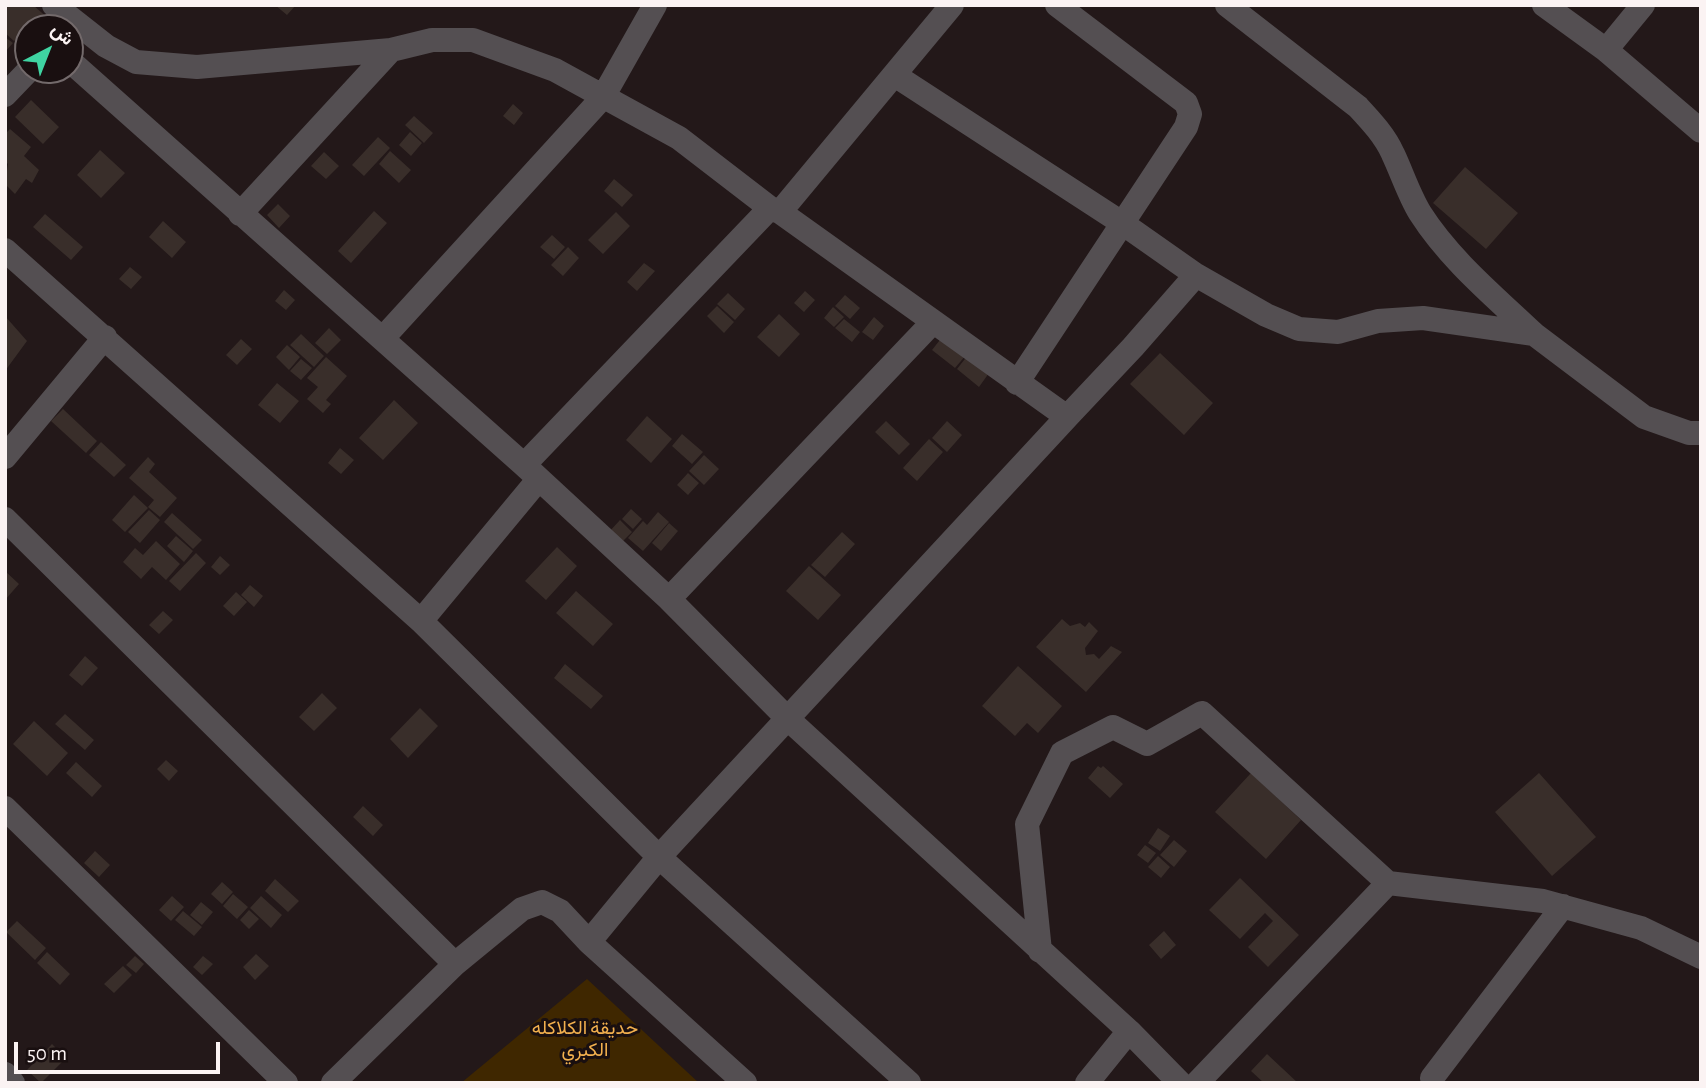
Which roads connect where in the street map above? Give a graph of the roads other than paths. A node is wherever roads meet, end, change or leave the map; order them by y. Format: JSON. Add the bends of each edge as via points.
{"nodes":[{"id":1,"x":655,"y":5,"type":"edge"},
{"id":2,"x":952,"y":5,"type":"edge"},
{"id":3,"x":1227,"y":5,"type":"edge"},
{"id":4,"x":1544,"y":5,"type":"edge"},
{"id":5,"x":1643,"y":5,"type":"edge"},
{"id":6,"x":1063,"y":7,"type":"edge"},
{"id":7,"x":84,"y":33,"type":"edge"},
{"id":8,"x":391,"y":50,"type":"junction"},
{"id":9,"x":1606,"y":50,"type":"junction"},
{"id":10,"x":84,"y":74,"type":"edge"},
{"id":11,"x":895,"y":76,"type":"junction"},
{"id":12,"x":603,"y":97,"type":"junction"},
{"id":13,"x":1701,"y":131,"type":"edge"},
{"id":14,"x":775,"y":210,"type":"junction"},
{"id":15,"x":240,"y":214,"type":"junction"},
{"id":16,"x":1122,"y":223,"type":"junction"},
{"id":17,"x":5,"y":250,"type":"edge"},
{"id":18,"x":1196,"y":275,"type":"junction"},
{"id":19,"x":933,"y":322,"type":"junction"},
{"id":20,"x":1534,"y":334,"type":"junction"},
{"id":21,"x":105,"y":337,"type":"junction"},
{"id":22,"x":383,"y":338,"type":"junction"},
{"id":23,"x":1017,"y":383,"type":"junction"},
{"id":24,"x":1067,"y":417,"type":"junction"},
{"id":25,"x":1701,"y":433,"type":"edge"},
{"id":26,"x":5,"y":457,"type":"edge"},
{"id":27,"x":531,"y":473,"type":"junction"},
{"id":28,"x":5,"y":519,"type":"edge"},
{"id":29,"x":668,"y":599,"type":"junction"},
{"id":30,"x":421,"y":621,"type":"junction"},
{"id":31,"x":788,"y":719,"type":"junction"},
{"id":32,"x":5,"y":808,"type":"edge"},
{"id":33,"x":659,"y":857,"type":"junction"},
{"id":34,"x":1388,"y":883,"type":"junction"},
{"id":35,"x":1563,"y":906,"type":"junction"},
{"id":36,"x":589,"y":942,"type":"junction"},
{"id":37,"x":1040,"y":951,"type":"junction"},
{"id":38,"x":1701,"y":957,"type":"edge"},
{"id":39,"x":455,"y":964,"type":"junction"},
{"id":40,"x":1129,"y":1031,"type":"junction"},
{"id":41,"x":5,"y":1074,"type":"edge"},
{"id":42,"x":1433,"y":1081,"type":"edge"},
{"id":43,"x":13,"y":1083,"type":"edge"},
{"id":44,"x":286,"y":1083,"type":"edge"},
{"id":45,"x":333,"y":1083,"type":"edge"},
{"id":46,"x":745,"y":1083,"type":"edge"},
{"id":47,"x":909,"y":1083,"type":"edge"},
{"id":48,"x":1087,"y":1083,"type":"edge"},
{"id":49,"x":1180,"y":1083,"type":"edge"},
{"id":50,"x":1197,"y":1083,"type":"edge"}],
"edges":[{"from":1,"to":12,"type":"street"},
{"from":2,"to":11,"type":"street"},
{"from":3,"to":20,"type":"street","via":[[1358,107],[1392,151],[1419,211],[1440,240]]},
{"from":4,"to":9,"type":"street"},
{"from":5,"to":9,"type":"street"},
{"from":6,"to":16,"type":"street","via":[[1186,103],[1191,114]]},
{"from":7,"to":8,"type":"street","via":[[136,62],[197,68]]},
{"from":8,"to":12,"type":"street","via":[[432,40],[473,40],[555,70]]},
{"from":8,"to":15,"type":"street"},
{"from":9,"to":13,"type":"street"},
{"from":10,"to":15,"type":"street"},
{"from":11,"to":14,"type":"street"},
{"from":11,"to":16,"type":"street"},
{"from":12,"to":14,"type":"street","via":[[679,138]]},
{"from":12,"to":22,"type":"street"},
{"from":14,"to":19,"type":"street"},
{"from":14,"to":27,"type":"street"},
{"from":15,"to":22,"type":"street"},
{"from":16,"to":18,"type":"street"},
{"from":16,"to":23,"type":"street"},
{"from":17,"to":21,"type":"street"},
{"from":18,"to":20,"type":"street","via":[[1299,329],[1338,332],[1378,321],[1423,318]]},
{"from":18,"to":24,"type":"street"},
{"from":19,"to":23,"type":"street"},
{"from":19,"to":29,"type":"street"},
{"from":20,"to":25,"type":"street","via":[[1644,417]]},
{"from":21,"to":26,"type":"street"},
{"from":21,"to":30,"type":"street"},
{"from":22,"to":27,"type":"street"},
{"from":23,"to":24,"type":"street"},
{"from":24,"to":31,"type":"street"},
{"from":27,"to":29,"type":"street"},
{"from":27,"to":30,"type":"street"},
{"from":28,"to":39,"type":"street"},
{"from":29,"to":31,"type":"street"},
{"from":30,"to":33,"type":"street"},
{"from":31,"to":33,"type":"street"},
{"from":31,"to":37,"type":"street"},
{"from":32,"to":44,"type":"street"},
{"from":33,"to":36,"type":"street"},
{"from":33,"to":47,"type":"street"},
{"from":34,"to":35,"type":"street"},
{"from":34,"to":37,"type":"street","via":[[1202,713],[1147,744],[1113,727],[1062,753],[1027,824]]},
{"from":34,"to":50,"type":"street"},
{"from":35,"to":38,"type":"street","via":[[1641,928]]},
{"from":35,"to":42,"type":"street"},
{"from":36,"to":39,"type":"street","via":[[560,911],[542,902],[522,909]]},
{"from":36,"to":46,"type":"street"},
{"from":37,"to":40,"type":"street"},
{"from":39,"to":45,"type":"street"},
{"from":40,"to":48,"type":"street"},
{"from":40,"to":49,"type":"street"},
{"from":41,"to":43,"type":"street"}]}
